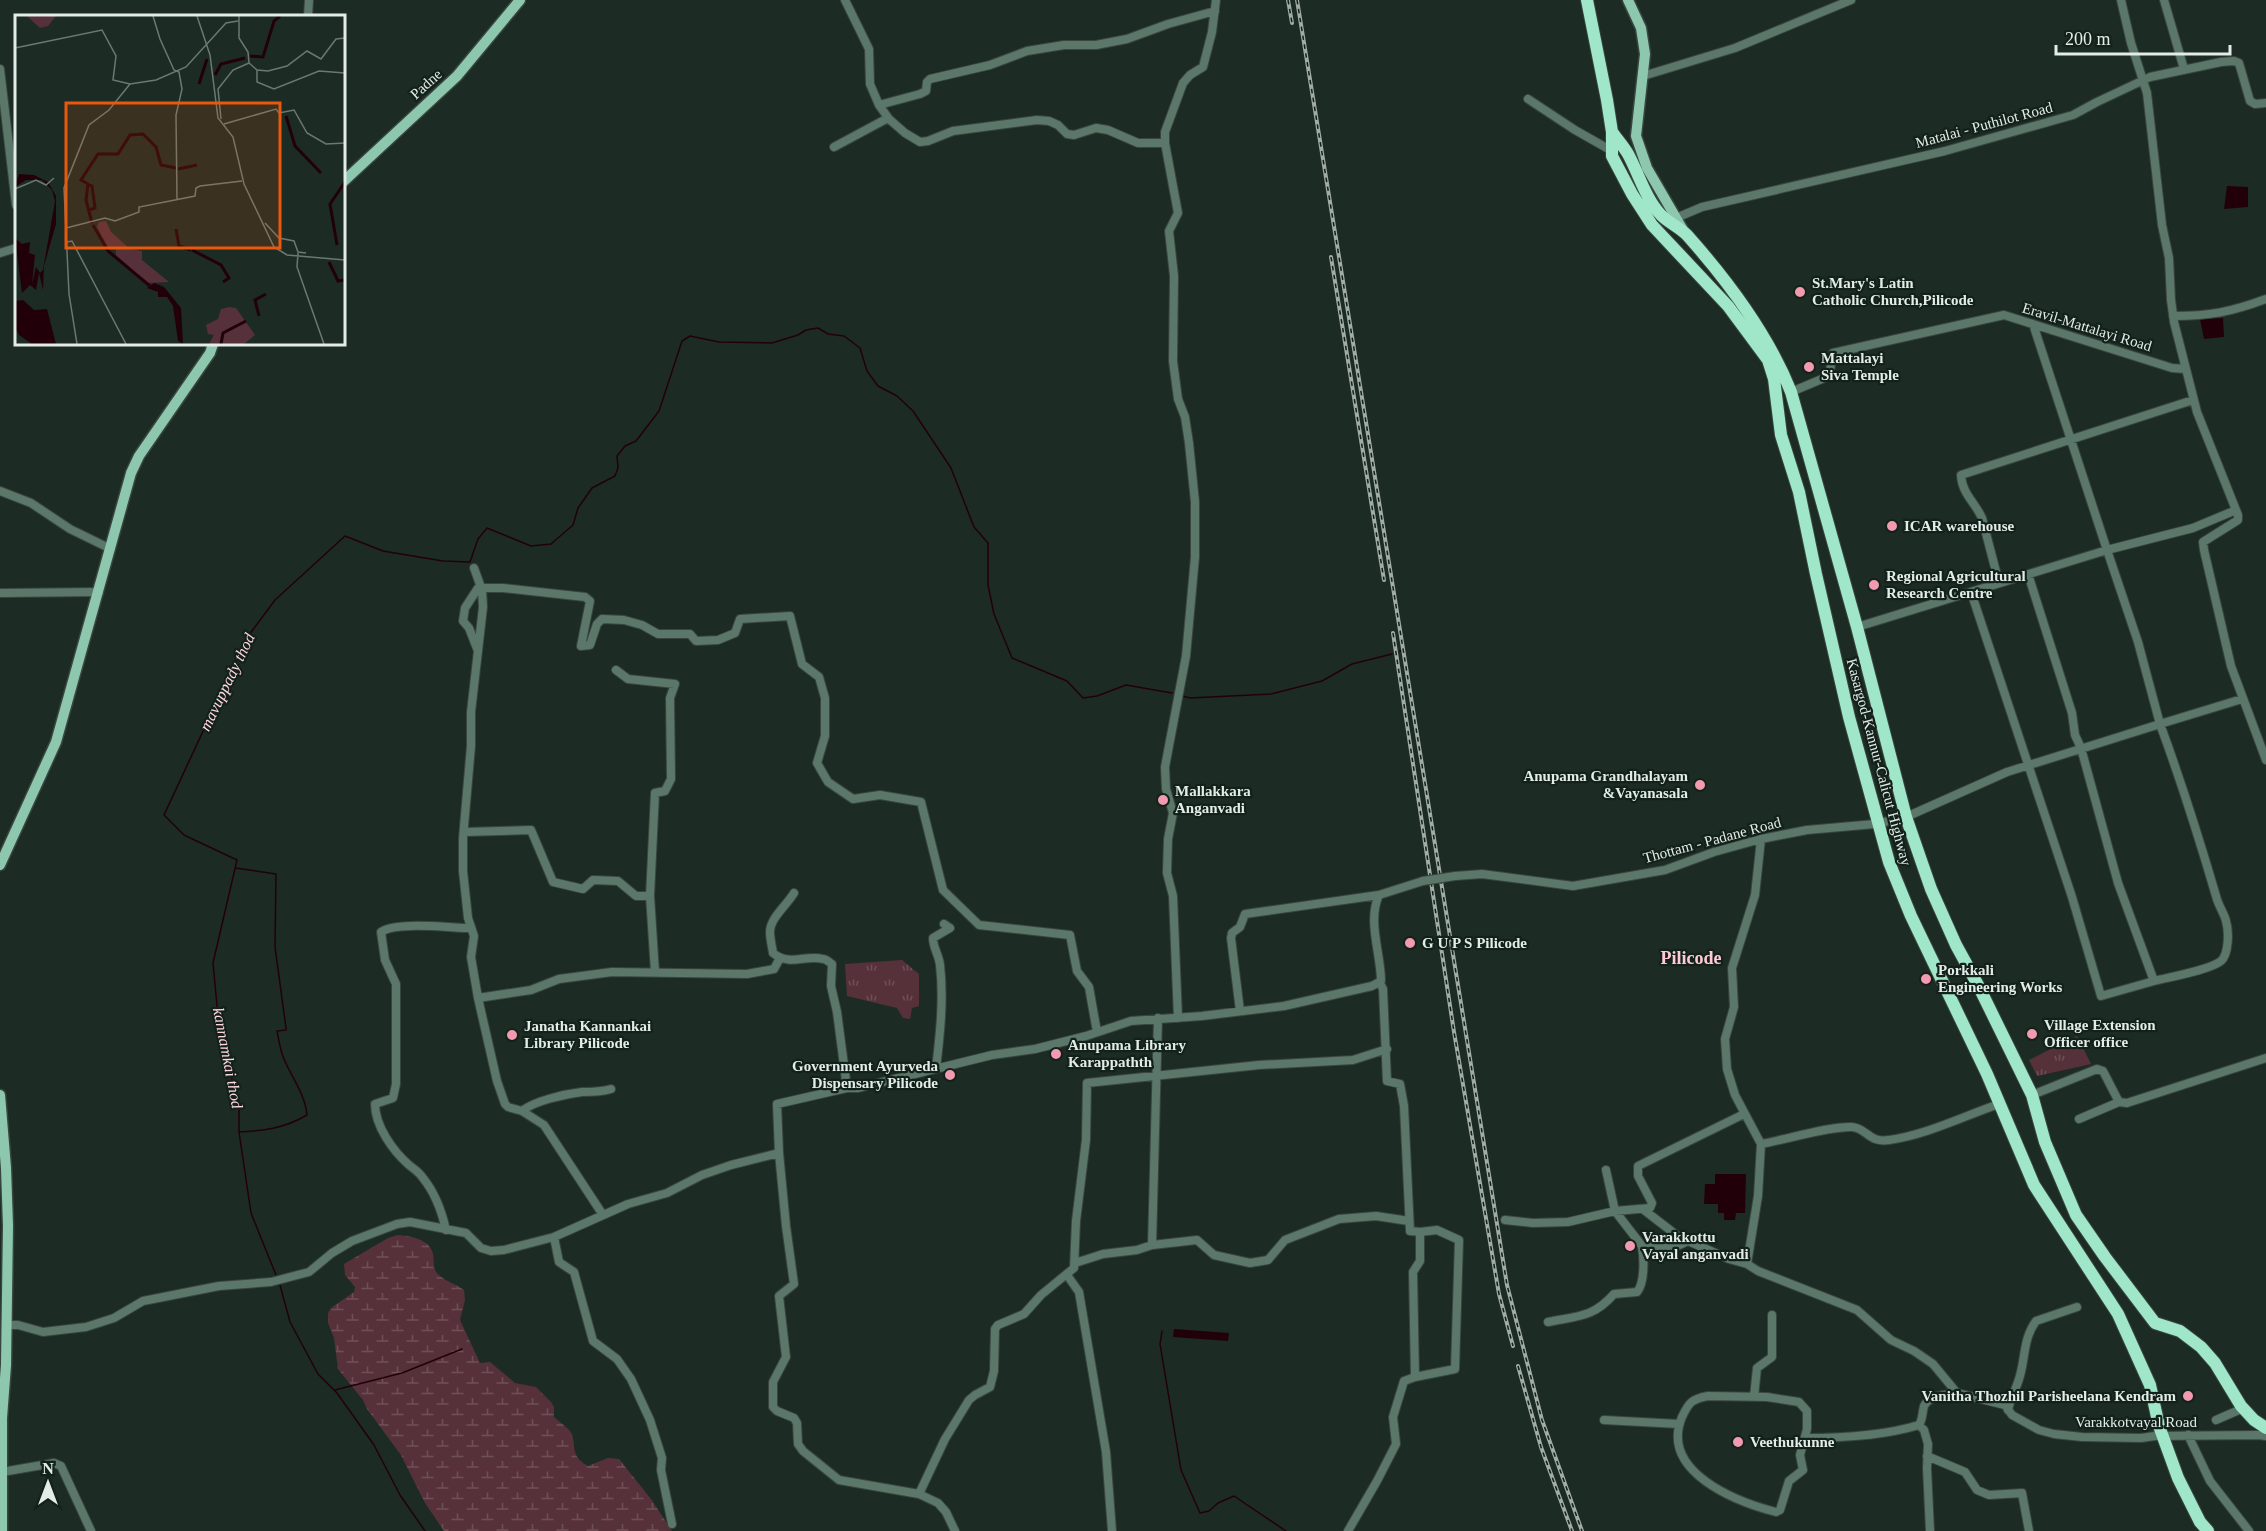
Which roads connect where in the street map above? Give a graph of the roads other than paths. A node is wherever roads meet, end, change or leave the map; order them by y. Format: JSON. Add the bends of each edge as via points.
{"nodes":[{"id":1,"x":309,"y":0,"type":"edge"},
{"id":2,"x":520,"y":0,"type":"edge"},
{"id":3,"x":845,"y":0,"type":"edge"},
{"id":4,"x":1216,"y":0,"type":"edge"},
{"id":5,"x":1587,"y":0,"type":"edge"},
{"id":6,"x":1628,"y":0,"type":"edge"},
{"id":7,"x":1851,"y":0,"type":"edge"},
{"id":8,"x":2121,"y":0,"type":"edge"},
{"id":9,"x":2164,"y":0,"type":"edge"},
{"id":10,"x":1215,"y":11,"type":"junction"},
{"id":11,"x":308,"y":15,"type":"edge"},
{"id":12,"x":0,"y":69,"type":"edge"},
{"id":13,"x":2184,"y":69,"type":"junction"},
{"id":14,"x":1643,"y":76,"type":"junction"},
{"id":15,"x":2143,"y":79,"type":"junction"},
{"id":16,"x":1528,"y":99,"type":"dead end"},
{"id":17,"x":2266,"y":104,"type":"edge"},
{"id":18,"x":879,"y":105,"type":"junction"},
{"id":19,"x":888,"y":118,"type":"junction"},
{"id":20,"x":1612,"y":132,"type":"junction"},
{"id":21,"x":1165,"y":143,"type":"junction"},
{"id":22,"x":834,"y":147,"type":"dead end"},
{"id":23,"x":1612,"y":151,"type":"junction"},
{"id":24,"x":345,"y":180,"type":"edge"},
{"id":25,"x":15,"y":196,"type":"edge"},
{"id":26,"x":1676,"y":218,"type":"junction"},
{"id":27,"x":1685,"y":233,"type":"junction"},
{"id":28,"x":15,"y":248,"type":"edge"},
{"id":29,"x":0,"y":253,"type":"edge"},
{"id":30,"x":2266,"y":299,"type":"edge"},
{"id":31,"x":2173,"y":315,"type":"junction"},
{"id":32,"x":2033,"y":324,"type":"junction"},
{"id":33,"x":213,"y":345,"type":"edge"},
{"id":34,"x":2185,"y":369,"type":"junction"},
{"id":35,"x":1791,"y":392,"type":"junction"},
{"id":36,"x":2193,"y":400,"type":"junction"},
{"id":37,"x":2072,"y":439,"type":"junction"},
{"id":38,"x":0,"y":491,"type":"edge"},
{"id":39,"x":2236,"y":510,"type":"junction"},
{"id":40,"x":111,"y":549,"type":"junction"},
{"id":41,"x":2108,"y":550,"type":"junction"},
{"id":42,"x":474,"y":568,"type":"dead end"},
{"id":43,"x":2028,"y":574,"type":"junction"},
{"id":44,"x":1999,"y":584,"type":"junction"},
{"id":45,"x":482,"y":589,"type":"junction"},
{"id":46,"x":99,"y":592,"type":"junction"},
{"id":47,"x":1971,"y":592,"type":"junction"},
{"id":48,"x":0,"y":593,"type":"edge"},
{"id":49,"x":1857,"y":627,"type":"junction"},
{"id":50,"x":478,"y":651,"type":"junction"},
{"id":51,"x":616,"y":670,"type":"dead end"},
{"id":52,"x":2242,"y":699,"type":"junction"},
{"id":53,"x":2160,"y":724,"type":"junction"},
{"id":54,"x":2081,"y":748,"type":"junction"},
{"id":55,"x":2265,"y":755,"type":"edge"},
{"id":56,"x":2028,"y":764,"type":"junction"},
{"id":57,"x":1906,"y":817,"type":"junction"},
{"id":58,"x":1877,"y":823,"type":"junction"},
{"id":59,"x":464,"y":832,"type":"junction"},
{"id":60,"x":1761,"y":839,"type":"junction"},
{"id":61,"x":0,"y":865,"type":"edge"},
{"id":62,"x":794,"y":893,"type":"dead end"},
{"id":63,"x":1379,"y":895,"type":"junction"},
{"id":64,"x":650,"y":896,"type":"junction"},
{"id":65,"x":944,"y":924,"type":"dead end"},
{"id":66,"x":471,"y":928,"type":"junction"},
{"id":67,"x":780,"y":958,"type":"junction"},
{"id":68,"x":655,"y":972,"type":"junction"},
{"id":69,"x":2154,"y":981,"type":"junction"},
{"id":70,"x":1380,"y":983,"type":"junction"},
{"id":71,"x":478,"y":998,"type":"junction"},
{"id":72,"x":1240,"y":1011,"type":"junction"},
{"id":73,"x":1158,"y":1018,"type":"junction"},
{"id":74,"x":1178,"y":1018,"type":"junction"},
{"id":75,"x":1097,"y":1032,"type":"junction"},
{"id":76,"x":1387,"y":1049,"type":"junction"},
{"id":77,"x":2266,"y":1058,"type":"edge"},
{"id":78,"x":936,"y":1069,"type":"junction"},
{"id":79,"x":1156,"y":1076,"type":"junction"},
{"id":80,"x":847,"y":1088,"type":"junction"},
{"id":81,"x":611,"y":1089,"type":"dead end"},
{"id":82,"x":0,"y":1095,"type":"edge"},
{"id":83,"x":2032,"y":1095,"type":"junction"},
{"id":84,"x":2119,"y":1102,"type":"junction"},
{"id":85,"x":1999,"y":1104,"type":"junction"},
{"id":86,"x":522,"y":1111,"type":"junction"},
{"id":87,"x":1744,"y":1114,"type":"junction"},
{"id":88,"x":2079,"y":1119,"type":"dead end"},
{"id":89,"x":1761,"y":1144,"type":"junction"},
{"id":90,"x":779,"y":1153,"type":"junction"},
{"id":91,"x":1606,"y":1170,"type":"dead end"},
{"id":92,"x":1644,"y":1210,"type":"junction"},
{"id":93,"x":1615,"y":1211,"type":"junction"},
{"id":94,"x":603,"y":1215,"type":"junction"},
{"id":95,"x":1505,"y":1220,"type":"dead end"},
{"id":96,"x":1409,"y":1221,"type":"junction"},
{"id":97,"x":446,"y":1230,"type":"junction"},
{"id":98,"x":1420,"y":1232,"type":"junction"},
{"id":99,"x":554,"y":1237,"type":"junction"},
{"id":100,"x":1688,"y":1241,"type":"junction"},
{"id":101,"x":1152,"y":1245,"type":"junction"},
{"id":102,"x":1642,"y":1246,"type":"junction"},
{"id":103,"x":1075,"y":1263,"type":"junction"},
{"id":104,"x":1747,"y":1264,"type":"junction"},
{"id":105,"x":1067,"y":1275,"type":"junction"},
{"id":106,"x":2077,"y":1307,"type":"dead end"},
{"id":107,"x":1772,"y":1315,"type":"dead end"},
{"id":108,"x":1548,"y":1322,"type":"dead end"},
{"id":109,"x":7,"y":1325,"type":"junction"},
{"id":110,"x":1415,"y":1377,"type":"junction"},
{"id":111,"x":1957,"y":1393,"type":"junction"},
{"id":112,"x":1754,"y":1396,"type":"junction"},
{"id":113,"x":2241,"y":1406,"type":"junction"},
{"id":114,"x":2008,"y":1410,"type":"junction"},
{"id":115,"x":1604,"y":1420,"type":"dead end"},
{"id":116,"x":2216,"y":1420,"type":"dead end"},
{"id":117,"x":1679,"y":1424,"type":"junction"},
{"id":118,"x":1919,"y":1425,"type":"junction"},
{"id":119,"x":2266,"y":1428,"type":"edge"},
{"id":120,"x":2188,"y":1435,"type":"junction"},
{"id":121,"x":2163,"y":1436,"type":"junction"},
{"id":122,"x":2266,"y":1436,"type":"edge"},
{"id":123,"x":1805,"y":1438,"type":"junction"},
{"id":124,"x":1927,"y":1456,"type":"junction"},
{"id":125,"x":2,"y":1472,"type":"junction"},
{"id":126,"x":919,"y":1494,"type":"junction"},
{"id":127,"x":672,"y":1524,"type":"dead end"},
{"id":128,"x":2,"y":1531,"type":"edge"},
{"id":129,"x":92,"y":1531,"type":"edge"},
{"id":130,"x":954,"y":1531,"type":"edge"},
{"id":131,"x":1112,"y":1531,"type":"edge"},
{"id":132,"x":1348,"y":1531,"type":"edge"},
{"id":133,"x":1930,"y":1531,"type":"edge"},
{"id":134,"x":2029,"y":1531,"type":"edge"},
{"id":135,"x":2208,"y":1531,"type":"edge"},
{"id":136,"x":2249,"y":1531,"type":"edge"}],
"edges":[{"from":1,"to":11,"type":"street"},
{"from":2,"to":24,"type":"main road","name":"Padne","via":[[457,76]]},
{"from":3,"to":18,"type":"street","via":[[869,49],[870,84]]},
{"from":4,"to":10,"type":"street"},
{"from":5,"to":20,"type":"highway","name":"Kasargod-Kannur-Calicut Highway"},
{"from":6,"to":14,"type":"main road","name":"Kasargod-Kannur-Calicut Highway","via":[[1641,28]]},
{"from":7,"to":14,"type":"street","via":[[1735,48]]},
{"from":8,"to":15,"type":"street"},
{"from":9,"to":13,"type":"street"},
{"from":10,"to":18,"type":"street","via":[[1127,39],[1020,53],[990,65],[930,79],[926,91]]},
{"from":10,"to":21,"type":"street","via":[[1203,67],[1183,83],[1165,132]]},
{"from":12,"to":25,"type":"street"},
{"from":13,"to":15,"type":"street","name":"Matalai - Puthilot Road"},
{"from":13,"to":17,"type":"street","name":"Matalai - Puthilot Road","via":[[2240,63],[2250,101]]},
{"from":14,"to":26,"type":"main road","name":"Kasargod-Kannur-Calicut Highway","via":[[1636,136],[1647,168]]},
{"from":15,"to":26,"type":"street","name":"Matalai - Puthilot Road","via":[[2073,115],[1945,151],[1702,207]]},
{"from":15,"to":31,"type":"street","via":[[2169,258]]},
{"from":16,"to":23,"type":"street"},
{"from":18,"to":19,"type":"street"},
{"from":19,"to":21,"type":"street","via":[[920,142],[953,131],[1037,120],[1058,125],[1067,134],[1096,128],[1138,143]]},
{"from":19,"to":22,"type":"street"},
{"from":20,"to":23,"type":"highway","name":"Kasargod-Kannur-Calicut Highway"},
{"from":20,"to":27,"type":"highway","name":"Kasargod-Kannur-Calicut Highway","via":[[1628,153],[1661,215]]},
{"from":21,"to":74,"type":"street","via":[[1178,213],[1169,231],[1174,276],[1173,361],[1178,399],[1185,417],[1195,502],[1195,557],[1186,656],[1165,767],[1173,813],[1167,873],[1173,896]]},
{"from":23,"to":58,"type":"highway","name":"Kasargod-Kannur-Calicut Highway","via":[[1652,225],[1728,306],[1768,360],[1781,435],[1799,492]]},
{"from":26,"to":27,"type":"main road","name":"Kasargod-Kannur-Calicut Highway"},
{"from":27,"to":35,"type":"highway","name":"Kasargod-Kannur-Calicut Highway","via":[[1749,315]]},
{"from":28,"to":29,"type":"street"},
{"from":30,"to":31,"type":"street","via":[[2221,314]]},
{"from":31,"to":34,"type":"street"},
{"from":32,"to":34,"type":"street","name":"Eravil-Mattalayi Road"},
{"from":32,"to":35,"type":"street","name":"Eravil-Mattalayi Road","via":[[2004,315],[1833,353],[1829,376]]},
{"from":32,"to":37,"type":"street"},
{"from":33,"to":40,"type":"main road","via":[[139,456],[127,484]]},
{"from":34,"to":36,"type":"street"},
{"from":35,"to":49,"type":"highway","name":"Kasargod-Kannur-Calicut Highway"},
{"from":36,"to":37,"type":"street"},
{"from":36,"to":39,"type":"street"},
{"from":37,"to":41,"type":"street"},
{"from":37,"to":44,"type":"street","via":[[1961,475],[1966,496],[1982,518]]},
{"from":38,"to":40,"type":"street","via":[[31,502],[70,529]]},
{"from":39,"to":41,"type":"street","via":[[2193,528]]},
{"from":39,"to":52,"type":"street","via":[[2238,520],[2203,542],[2230,666]]},
{"from":40,"to":46,"type":"main road"},
{"from":41,"to":43,"type":"street"},
{"from":41,"to":53,"type":"street"},
{"from":42,"to":45,"type":"street"},
{"from":43,"to":44,"type":"street"},
{"from":43,"to":54,"type":"street"},
{"from":44,"to":47,"type":"street"},
{"from":45,"to":50,"type":"street"},
{"from":45,"to":50,"type":"street","via":[[478,588],[465,608],[463,621]]},
{"from":45,"to":75,"type":"street","via":[[585,597],[590,601],[581,646],[591,645],[602,619],[624,620],[658,634],[690,634],[696,641],[718,640],[735,633],[740,619],[790,616],[802,664],[819,676],[825,698],[825,736],[817,763],[828,782],[853,800],[880,795],[921,801],[943,890],[979,925],[1070,935],[1077,971],[1089,987]]},
{"from":46,"to":48,"type":"street"},
{"from":46,"to":61,"type":"main road","via":[[56,742]]},
{"from":47,"to":49,"type":"street"},
{"from":47,"to":56,"type":"street"},
{"from":49,"to":57,"type":"highway","name":"Kasargod-Kannur-Calicut Highway"},
{"from":50,"to":59,"type":"street"},
{"from":51,"to":64,"type":"street","via":[[628,679],[675,684],[670,698],[671,779],[665,791],[655,793]]},
{"from":52,"to":53,"type":"street","name":"Thottam - Padane Road"},
{"from":52,"to":55,"type":"street"},
{"from":53,"to":54,"type":"street","name":"Thottam - Padane Road"},
{"from":53,"to":69,"type":"street","via":[[2228,935],[2221,961]]},
{"from":54,"to":56,"type":"street","name":"Thottam - Padane Road"},
{"from":54,"to":69,"type":"street","via":[[2118,883]]},
{"from":56,"to":57,"type":"street","name":"Thottam - Padane Road"},
{"from":56,"to":69,"type":"street","via":[[2101,996]]},
{"from":57,"to":58,"type":"street","name":"Thottam - Padane Road"},
{"from":57,"to":83,"type":"highway","name":"Kasargod-Kannur-Calicut Highway","via":[[1952,936]]},
{"from":58,"to":60,"type":"street","name":"Thottam - Padane Road"},
{"from":58,"to":85,"type":"highway","name":"Kasargod-Kannur-Calicut Highway","via":[[1911,916]]},
{"from":59,"to":64,"type":"street","via":[[531,830],[553,882],[583,889],[593,880],[618,881],[636,896]]},
{"from":59,"to":66,"type":"street","via":[[465,901]]},
{"from":60,"to":63,"type":"street","name":"Thottam - Padane Road","bridge":true,"via":[[1665,870],[1573,886],[1482,874],[1423,881]]},
{"from":60,"to":87,"type":"street","via":[[1755,895],[1732,968],[1734,1007],[1725,1039],[1727,1069]]},
{"from":62,"to":67,"type":"street","via":[[770,930],[773,952]]},
{"from":63,"to":70,"type":"street","via":[[1375,918]]},
{"from":63,"to":72,"type":"street","name":"Thottam - Padane Road","via":[[1245,914],[1231,938]]},
{"from":64,"to":68,"type":"street"},
{"from":65,"to":78,"type":"street","via":[[950,928],[933,938],[940,963],[941,997]]},
{"from":66,"to":71,"type":"street"},
{"from":66,"to":97,"type":"street","via":[[391,927],[381,932],[384,960],[396,984],[396,1084],[393,1098],[375,1104],[375,1108],[396,1151],[423,1177],[432,1192]]},
{"from":67,"to":68,"type":"street","via":[[774,969],[747,974]]},
{"from":67,"to":80,"type":"street","via":[[822,958],[832,964],[831,986]]},
{"from":68,"to":71,"type":"street","via":[[612,972],[559,979],[531,990]]},
{"from":70,"to":72,"type":"street","via":[[1284,1006]]},
{"from":70,"to":76,"type":"street"},
{"from":71,"to":86,"type":"street","via":[[505,1104]]},
{"from":72,"to":74,"type":"street"},
{"from":73,"to":74,"type":"street"},
{"from":73,"to":75,"type":"street","via":[[1131,1021]]},
{"from":73,"to":79,"type":"street"},
{"from":75,"to":78,"type":"street"},
{"from":76,"to":79,"type":"street","via":[[1353,1060]]},
{"from":76,"to":96,"type":"street","via":[[1387,1081],[1400,1084],[1404,1106]]},
{"from":77,"to":84,"type":"street","via":[[2127,1103]]},
{"from":78,"to":80,"type":"street"},
{"from":79,"to":101,"type":"street"},
{"from":79,"to":103,"type":"street","via":[[1087,1083]]},
{"from":80,"to":90,"type":"street","via":[[777,1104]]},
{"from":81,"to":86,"type":"street","via":[[545,1100]]},
{"from":82,"to":109,"type":"main road","via":[[7,1191]]},
{"from":83,"to":84,"type":"street","via":[[2097,1069],[2103,1071]]},
{"from":83,"to":113,"type":"highway","name":"Kasargod-Kannur-Calicut Highway","via":[[2045,1142],[2076,1215],[2155,1323],[2180,1331],[2201,1347]]},
{"from":84,"to":88,"type":"street"},
{"from":85,"to":89,"type":"street","via":[[1890,1140],[1871,1139],[1857,1128],[1842,1127]]},
{"from":85,"to":121,"type":"highway","name":"Kasargod-Kannur-Calicut Highway","via":[[2034,1185],[2118,1314],[2150,1385]]},
{"from":86,"to":94,"type":"street","via":[[544,1125]]},
{"from":87,"to":89,"type":"street"},
{"from":87,"to":92,"type":"street","via":[[1638,1166],[1638,1176],[1652,1203]]},
{"from":89,"to":104,"type":"street","via":[[1758,1196]]},
{"from":90,"to":94,"type":"street","via":[[702,1175],[667,1193]]},
{"from":90,"to":126,"type":"street","via":[[794,1284],[778,1296],[786,1357],[773,1382],[773,1407],[794,1418],[803,1451],[839,1480]]},
{"from":91,"to":93,"type":"street"},
{"from":92,"to":93,"type":"street"},
{"from":92,"to":100,"type":"street"},
{"from":93,"to":95,"type":"street","via":[[1568,1222]]},
{"from":93,"to":102,"type":"street"},
{"from":94,"to":99,"type":"street"},
{"from":96,"to":98,"type":"street","via":[[1410,1231]]},
{"from":96,"to":101,"type":"street","via":[[1376,1216],[1339,1219],[1285,1240],[1268,1260],[1250,1263],[1214,1255],[1197,1240]]},
{"from":97,"to":99,"type":"street","via":[[466,1233],[481,1248],[491,1251]]},
{"from":97,"to":109,"type":"street","via":[[410,1222],[397,1224],[352,1241],[309,1272],[271,1282],[219,1286],[143,1301],[86,1328],[43,1332]]},
{"from":98,"to":110,"type":"street","via":[[1420,1261],[1413,1272]]},
{"from":98,"to":110,"type":"street","via":[[1437,1230],[1459,1240],[1456,1358],[1455,1369]]},
{"from":99,"to":127,"type":"street","via":[[559,1262],[574,1272],[579,1284],[593,1341],[617,1359],[650,1420],[662,1458]]},
{"from":100,"to":102,"type":"street","via":[[1677,1246]]},
{"from":100,"to":104,"type":"street"},
{"from":101,"to":103,"type":"street"},
{"from":102,"to":108,"type":"street","via":[[1641,1288],[1637,1292],[1614,1294],[1603,1307],[1584,1317]]},
{"from":103,"to":105,"type":"street"},
{"from":104,"to":111,"type":"street","via":[[1857,1310],[1891,1340],[1933,1364]]},
{"from":105,"to":126,"type":"street","via":[[1049,1287],[1024,1314],[995,1329],[990,1388],[969,1400]]},
{"from":105,"to":131,"type":"street","via":[[1079,1292],[1106,1452]]},
{"from":106,"to":114,"type":"street","via":[[2032,1327]]},
{"from":107,"to":112,"type":"street","via":[[1772,1357],[1756,1368]]},
{"from":109,"to":125,"type":"main road"},
{"from":110,"to":132,"type":"street","via":[[1404,1381],[1394,1417],[1396,1444]]},
{"from":111,"to":114,"type":"street","name":"Varakkotvayal Road"},
{"from":111,"to":118,"type":"street","via":[[1931,1398],[1925,1404]]},
{"from":112,"to":117,"type":"street","via":[[1692,1399]]},
{"from":112,"to":123,"type":"street","via":[[1803,1405],[1808,1416]]},
{"from":113,"to":116,"type":"street"},
{"from":113,"to":119,"type":"highway","name":"Kasargod-Kannur-Calicut Highway"},
{"from":114,"to":121,"type":"street","name":"Varakkotvayal Road","via":[[2039,1430],[2054,1434]]},
{"from":115,"to":117,"type":"street"},
{"from":117,"to":123,"type":"street","via":[[1681,1453],[1696,1474],[1739,1501],[1776,1512],[1783,1507],[1789,1481],[1803,1470],[1800,1455]]},
{"from":118,"to":123,"type":"street","via":[[1850,1436]]},
{"from":118,"to":124,"type":"street","via":[[1926,1435]]},
{"from":120,"to":121,"type":"street","name":"Varakkotvayal Road"},
{"from":120,"to":122,"type":"street","name":"Varakkotvayal Road"},
{"from":120,"to":136,"type":"street","via":[[2210,1481]]},
{"from":121,"to":135,"type":"highway","name":"Kasargod-Kannur-Calicut Highway","via":[[2178,1478]]},
{"from":124,"to":133,"type":"street"},
{"from":124,"to":134,"type":"street","via":[[1965,1472],[1977,1490],[1989,1495],[2022,1493]]},
{"from":125,"to":128,"type":"main road"},
{"from":125,"to":129,"type":"street","via":[[54,1463],[61,1466]]},
{"from":126,"to":130,"type":"street","via":[[938,1503]]}]}
